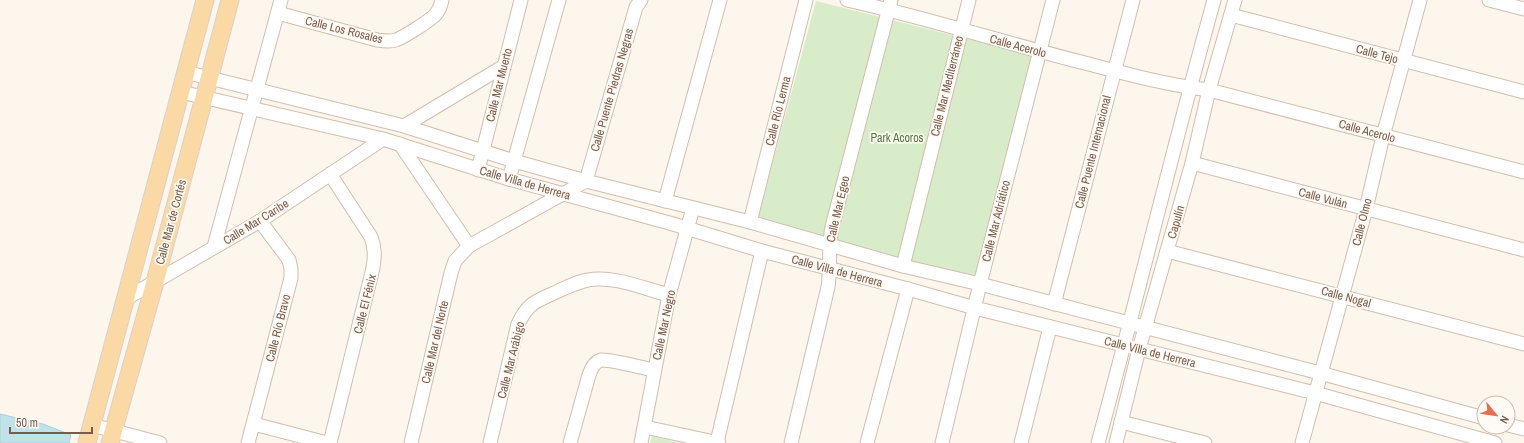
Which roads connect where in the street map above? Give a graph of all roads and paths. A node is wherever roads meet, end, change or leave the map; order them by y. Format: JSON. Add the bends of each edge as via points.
{"nodes":[{"id":1,"x":205,"y":0,"type":"edge"},
{"id":2,"x":230,"y":0,"type":"edge"},
{"id":3,"x":442,"y":0,"type":"edge"},
{"id":4,"x":521,"y":0,"type":"edge"},
{"id":5,"x":559,"y":0,"type":"edge"},
{"id":6,"x":641,"y":0,"type":"edge"},
{"id":7,"x":720,"y":0,"type":"edge"},
{"id":8,"x":806,"y":0,"type":"edge"},
{"id":9,"x":847,"y":0,"type":"edge"},
{"id":10,"x":969,"y":0,"type":"edge"},
{"id":11,"x":1053,"y":0,"type":"edge"},
{"id":12,"x":1133,"y":0,"type":"edge"},
{"id":13,"x":1214,"y":0,"type":"edge"},
{"id":14,"x":1235,"y":0,"type":"edge"},
{"id":15,"x":1420,"y":0,"type":"edge"},
{"id":16,"x":1489,"y":0,"type":"edge"},
{"id":17,"x":890,"y":5,"type":"edge"},
{"id":18,"x":280,"y":6,"type":"edge"},
{"id":19,"x":1524,"y":9,"type":"edge"},
{"id":20,"x":1231,"y":15,"type":"junction"},
{"id":21,"x":961,"y":30,"type":"junction"},
{"id":22,"x":1039,"y":52,"type":"junction"},
{"id":23,"x":1404,"y":61,"type":"junction"},
{"id":24,"x":504,"y":66,"type":"junction"},
{"id":25,"x":1114,"y":71,"type":"junction"},
{"id":26,"x":185,"y":72,"type":"junction"},
{"id":27,"x":208,"y":78,"type":"junction"},
{"id":28,"x":1190,"y":88,"type":"junction"},
{"id":29,"x":257,"y":89,"type":"junction"},
{"id":30,"x":1209,"y":90,"type":"junction"},
{"id":31,"x":181,"y":92,"type":"junction"},
{"id":32,"x":1524,"y":92,"type":"edge"},
{"id":33,"x":203,"y":98,"type":"junction"},
{"id":34,"x":253,"y":109,"type":"junction"},
{"id":35,"x":404,"y":126,"type":"junction"},
{"id":36,"x":1383,"y":136,"type":"junction"},
{"id":37,"x":383,"y":139,"type":"junction"},
{"id":38,"x":400,"y":144,"type":"junction"},
{"id":39,"x":483,"y":151,"type":"junction"},
{"id":40,"x":514,"y":161,"type":"junction"},
{"id":41,"x":1192,"y":163,"type":"junction"},
{"id":42,"x":478,"y":170,"type":"junction"},
{"id":43,"x":1524,"y":172,"type":"edge"},
{"id":44,"x":330,"y":174,"type":"junction"},
{"id":45,"x":509,"y":179,"type":"junction"},
{"id":46,"x":586,"y":181,"type":"junction"},
{"id":47,"x":563,"y":194,"type":"junction"},
{"id":48,"x":665,"y":201,"type":"junction"},
{"id":49,"x":693,"y":208,"type":"junction"},
{"id":50,"x":1366,"y":209,"type":"junction"},
{"id":51,"x":260,"y":221,"type":"junction"},
{"id":52,"x":750,"y":222,"type":"junction"},
{"id":53,"x":688,"y":228,"type":"junction"},
{"id":54,"x":829,"y":244,"type":"junction"},
{"id":55,"x":469,"y":246,"type":"junction"},
{"id":56,"x":214,"y":247,"type":"junction"},
{"id":57,"x":1524,"y":250,"type":"edge"},
{"id":58,"x":762,"y":251,"type":"junction"},
{"id":59,"x":1167,"y":251,"type":"junction"},
{"id":60,"x":903,"y":266,"type":"junction"},
{"id":61,"x":830,"y":269,"type":"junction"},
{"id":62,"x":155,"y":282,"type":"junction"},
{"id":63,"x":980,"y":284,"type":"junction"},
{"id":64,"x":908,"y":289,"type":"junction"},
{"id":65,"x":669,"y":295,"type":"junction"},
{"id":66,"x":1342,"y":296,"type":"junction"},
{"id":67,"x":125,"y":300,"type":"junction"},
{"id":68,"x":1054,"y":304,"type":"junction"},
{"id":69,"x":976,"y":308,"type":"junction"},
{"id":70,"x":1130,"y":324,"type":"junction"},
{"id":71,"x":1050,"y":327,"type":"junction"},
{"id":72,"x":1146,"y":328,"type":"junction"},
{"id":73,"x":1524,"y":344,"type":"edge"},
{"id":74,"x":1125,"y":345,"type":"junction"},
{"id":75,"x":1139,"y":349,"type":"junction"},
{"id":76,"x":654,"y":370,"type":"junction"},
{"id":77,"x":1320,"y":373,"type":"junction"},
{"id":78,"x":1315,"y":393,"type":"junction"},
{"id":79,"x":1476,"y":416,"type":"edge"},
{"id":80,"x":1121,"y":422,"type":"junction"},
{"id":81,"x":254,"y":424,"type":"junction"},
{"id":82,"x":92,"y":425,"type":"junction"},
{"id":83,"x":645,"y":426,"type":"junction"},
{"id":84,"x":112,"y":437,"type":"edge"},
{"id":85,"x":87,"y":443,"type":"edge"},
{"id":86,"x":160,"y":443,"type":"edge"},
{"id":87,"x":248,"y":443,"type":"edge"},
{"id":88,"x":328,"y":443,"type":"edge"},
{"id":89,"x":411,"y":443,"type":"edge"},
{"id":90,"x":490,"y":443,"type":"edge"},
{"id":91,"x":570,"y":443,"type":"edge"},
{"id":92,"x":641,"y":443,"type":"edge"},
{"id":93,"x":718,"y":443,"type":"edge"},
{"id":94,"x":791,"y":443,"type":"edge"},
{"id":95,"x":867,"y":443,"type":"edge"},
{"id":96,"x":942,"y":443,"type":"edge"},
{"id":97,"x":1022,"y":443,"type":"edge"},
{"id":98,"x":1098,"y":443,"type":"edge"},
{"id":99,"x":1116,"y":443,"type":"edge"},
{"id":100,"x":1205,"y":443,"type":"edge"},
{"id":101,"x":1302,"y":443,"type":"edge"},
{"id":102,"x":1495,"y":443,"type":"edge"}],
"edges":[{"from":1,"to":26,"type":"main road","name":"Calle Mar de Cortés"},
{"from":2,"to":27,"type":"main road","name":"Calle Mar de Cortés"},
{"from":3,"to":18,"type":"street","name":"Calle Los Rosales","via":[[436,14],[430,19],[402,37],[388,41],[378,40]]},
{"from":4,"to":24,"type":"street","name":"Calle Mar Muerto"},
{"from":5,"to":40,"type":"street"},
{"from":6,"to":46,"type":"street","name":"Calle Puente Piedras Negras","via":[[636,7]]},
{"from":7,"to":48,"type":"street"},
{"from":8,"to":52,"type":"street","name":"Calle Río Lerma"},
{"from":9,"to":17,"type":"street","name":"Calle Acerolo"},
{"from":10,"to":21,"type":"street","name":"Calle Mar Mediterráneo"},
{"from":11,"to":22,"type":"street","name":"Calle Mar Adriático"},
{"from":12,"to":25,"type":"street","name":"Calle Puente Internacional"},
{"from":13,"to":28,"type":"street","name":"Capulín"},
{"from":14,"to":20,"type":"street","name":"Capulín"},
{"from":15,"to":23,"type":"street","name":"Calle Olmo"},
{"from":16,"to":19,"type":"street"},
{"from":17,"to":21,"type":"street","name":"Calle Acerolo"},
{"from":17,"to":54,"type":"street","name":"Calle Mar Egeo"},
{"from":18,"to":29,"type":"street"},
{"from":20,"to":23,"type":"street","name":"Calle Tejo"},
{"from":20,"to":30,"type":"street","name":"Capulín"},
{"from":21,"to":22,"type":"street","name":"Calle Acerolo"},
{"from":21,"to":60,"type":"street","name":"Calle Mar Mediterráneo"},
{"from":22,"to":25,"type":"street","name":"Calle Acerolo"},
{"from":22,"to":63,"type":"street","name":"Calle Mar Adriático"},
{"from":23,"to":32,"type":"street","name":"Calle Tejo"},
{"from":23,"to":36,"type":"street","name":"Calle Olmo"},
{"from":24,"to":35,"type":"street"},
{"from":24,"to":39,"type":"street","name":"Calle Mar Muerto"},
{"from":25,"to":28,"type":"street","name":"Calle Acerolo"},
{"from":25,"to":68,"type":"street","name":"Calle Puente Internacional"},
{"from":26,"to":27,"type":"street","name":"Calle Villa de Herrera"},
{"from":26,"to":31,"type":"main road","name":"Calle Mar de Cortés"},
{"from":27,"to":29,"type":"street","name":"Calle Villa de Herrera"},
{"from":27,"to":33,"type":"main road","name":"Calle Mar de Cortés"},
{"from":28,"to":30,"type":"street","name":"Calle Acerolo"},
{"from":28,"to":70,"type":"street","name":"Capulín"},
{"from":29,"to":34,"type":"street"},
{"from":29,"to":35,"type":"street","name":"Calle Villa de Herrera"},
{"from":30,"to":36,"type":"street","name":"Calle Acerolo"},
{"from":30,"to":41,"type":"street","name":"Capulín"},
{"from":31,"to":33,"type":"street","name":"Calle Villa de Herrera"},
{"from":31,"to":67,"type":"main road","name":"Calle Mar de Cortés"},
{"from":33,"to":34,"type":"street","name":"Calle Villa de Herrera"},
{"from":33,"to":62,"type":"main road","name":"Calle Mar de Cortés"},
{"from":34,"to":37,"type":"street","name":"Calle Villa de Herrera"},
{"from":34,"to":56,"type":"street"},
{"from":35,"to":39,"type":"street","name":"Calle Villa de Herrera"},
{"from":36,"to":43,"type":"street","name":"Calle Acerolo"},
{"from":36,"to":50,"type":"street","name":"Calle Olmo"},
{"from":37,"to":38,"type":"street","name":"Calle Villa de Herrera"},
{"from":37,"to":44,"type":"street","name":"Calle Mar Caribe"},
{"from":38,"to":42,"type":"street","name":"Calle Villa de Herrera"},
{"from":38,"to":55,"type":"street"},
{"from":39,"to":40,"type":"street","name":"Calle Villa de Herrera"},
{"from":39,"to":42,"type":"street","name":"Calle Mar Muerto"},
{"from":40,"to":45,"type":"street"},
{"from":40,"to":46,"type":"street","name":"Calle Villa de Herrera"},
{"from":41,"to":50,"type":"street","name":"Calle Vulán"},
{"from":41,"to":59,"type":"street","name":"Capulín"},
{"from":42,"to":45,"type":"street","name":"Calle Villa de Herrera"},
{"from":44,"to":51,"type":"street","name":"Calle Mar Caribe"},
{"from":44,"to":88,"type":"street","name":"Calle El Fénix","via":[[371,237],[375,255],[374,268]]},
{"from":45,"to":47,"type":"street","name":"Calle Villa de Herrera"},
{"from":46,"to":47,"type":"street","name":"Calle Mar del Norte"},
{"from":46,"to":48,"type":"street","name":"Calle Villa de Herrera"},
{"from":47,"to":53,"type":"street","name":"Calle Villa de Herrera"},
{"from":47,"to":55,"type":"street","name":"Calle Mar del Norte"},
{"from":48,"to":49,"type":"street","name":"Calle Villa de Herrera"},
{"from":49,"to":52,"type":"street","name":"Calle Villa de Herrera"},
{"from":49,"to":53,"type":"street","name":"Calle Mar Negro"},
{"from":50,"to":57,"type":"street","name":"Calle Vulán"},
{"from":50,"to":66,"type":"street","name":"Calle Olmo"},
{"from":51,"to":56,"type":"street","name":"Calle Mar Caribe"},
{"from":51,"to":81,"type":"street","name":"Calle Río Bravo","via":[[289,260],[292,269]]},
{"from":52,"to":54,"type":"street","name":"Calle Villa de Herrera"},
{"from":53,"to":58,"type":"street","name":"Calle Villa de Herrera"},
{"from":53,"to":65,"type":"street","name":"Calle Mar Negro"},
{"from":54,"to":60,"type":"street","name":"Calle Villa de Herrera"},
{"from":54,"to":61,"type":"street","name":"Calle Mar Egeo"},
{"from":55,"to":89,"type":"street","name":"Calle Mar del Norte","via":[[455,261],[451,273]]},
{"from":56,"to":62,"type":"street","name":"Calle Mar Caribe"},
{"from":58,"to":61,"type":"street","name":"Calle Villa de Herrera"},
{"from":58,"to":93,"type":"street"},
{"from":59,"to":66,"type":"street","name":"Calle Nogal"},
{"from":59,"to":72,"type":"street","name":"Capulín"},
{"from":60,"to":63,"type":"street","name":"Calle Villa de Herrera"},
{"from":61,"to":64,"type":"street","name":"Calle Villa de Herrera"},
{"from":61,"to":94,"type":"street","name":"Calle Mar Egeo"},
{"from":62,"to":67,"type":"street","name":"Calle Mar Caribe"},
{"from":62,"to":84,"type":"main road","name":"Calle Mar de Cortés"},
{"from":63,"to":68,"type":"street","name":"Calle Villa de Herrera"},
{"from":63,"to":69,"type":"street","name":"Calle Mar Adriático"},
{"from":64,"to":69,"type":"street","name":"Calle Villa de Herrera"},
{"from":64,"to":95,"type":"street"},
{"from":65,"to":76,"type":"street","name":"Calle Mar Negro"},
{"from":65,"to":90,"type":"street","name":"Calle Mar Arábigo","via":[[603,279],[589,280],[577,283],[527,308],[518,324]]},
{"from":66,"to":73,"type":"street","name":"Calle Nogal"},
{"from":66,"to":77,"type":"street","name":"Calle Olmo"},
{"from":67,"to":82,"type":"main road","name":"Calle Mar de Cortés"},
{"from":68,"to":70,"type":"street","name":"Calle Villa de Herrera"},
{"from":69,"to":71,"type":"street","name":"Calle Villa de Herrera"},
{"from":69,"to":96,"type":"street","name":"Calle Mar Adriático"},
{"from":70,"to":72,"type":"street","name":"Calle Villa de Herrera"},
{"from":70,"to":74,"type":"street","name":"Capulín"},
{"from":71,"to":74,"type":"street","name":"Calle Villa de Herrera"},
{"from":71,"to":97,"type":"street"},
{"from":72,"to":75,"type":"street","name":"Capulín"},
{"from":72,"to":77,"type":"street","name":"Calle Villa de Herrera"},
{"from":74,"to":75,"type":"street","name":"Calle Villa de Herrera"},
{"from":74,"to":98,"type":"street","name":"Capulín"},
{"from":75,"to":78,"type":"street","name":"Calle Villa de Herrera"},
{"from":75,"to":80,"type":"street","name":"Capulín"},
{"from":76,"to":83,"type":"street","name":"Calle Mar Negro"},
{"from":76,"to":91,"type":"street","via":[[600,360],[594,364]]},
{"from":77,"to":78,"type":"street","name":"Calle Olmo"},
{"from":77,"to":79,"type":"street","name":"Calle Villa de Herrera"},
{"from":78,"to":101,"type":"street","name":"Calle Olmo"},
{"from":78,"to":102,"type":"street","name":"Calle Villa de Herrera"},
{"from":80,"to":99,"type":"street","name":"Capulín"},
{"from":80,"to":100,"type":"street"},
{"from":81,"to":87,"type":"street","name":"Calle Río Bravo"},
{"from":81,"to":88,"type":"street"},
{"from":82,"to":84,"type":"street"},
{"from":82,"to":85,"type":"main road","name":"Calle Mar de Cortés"},
{"from":83,"to":92,"type":"street","name":"Calle Mar Negro"},
{"from":83,"to":93,"type":"street"},
{"from":84,"to":86,"type":"street"}]}
